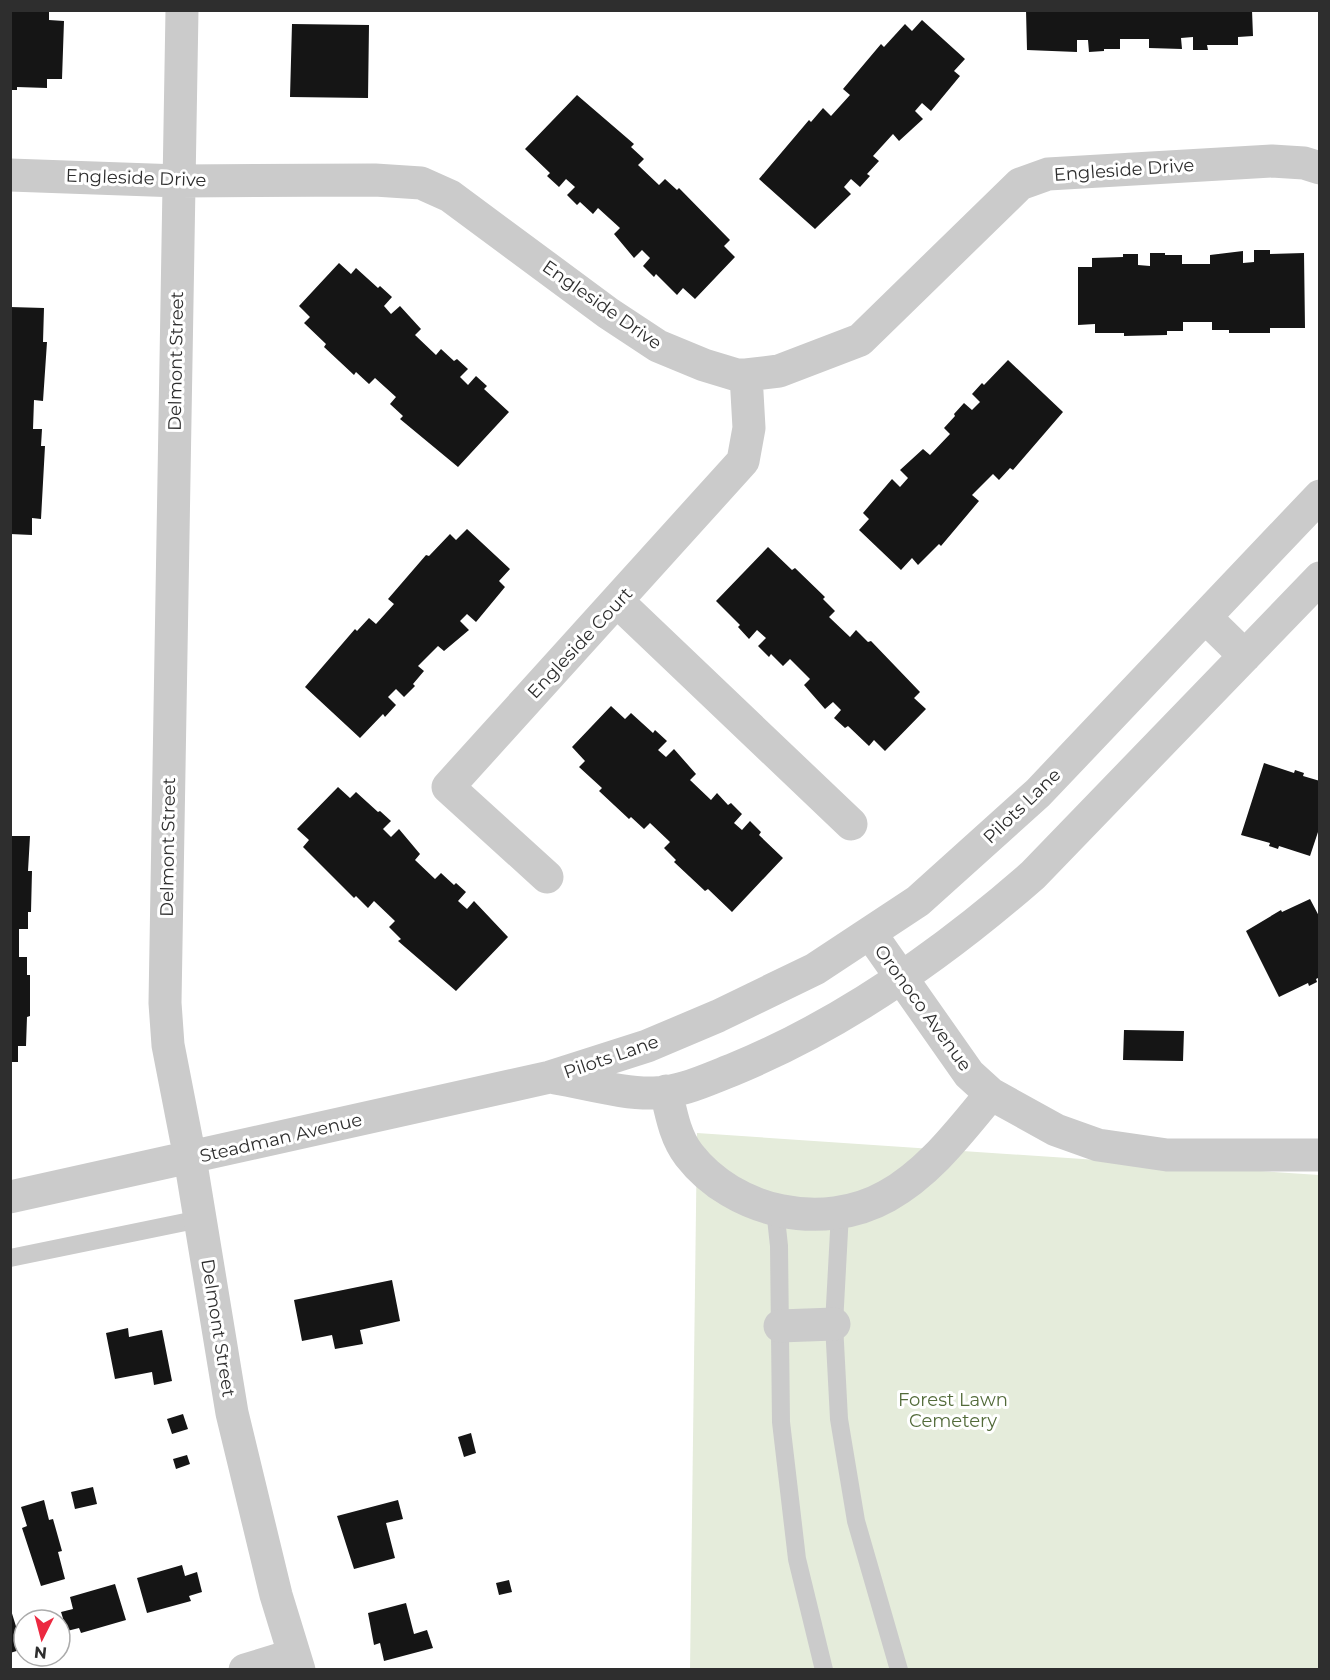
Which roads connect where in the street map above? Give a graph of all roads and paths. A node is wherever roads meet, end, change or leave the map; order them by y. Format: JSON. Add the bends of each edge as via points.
{"nodes":[{"id":1,"x":182,"y":10,"type":"edge"},
{"id":2,"x":1320,"y":168,"type":"edge"},
{"id":3,"x":10,"y":175,"type":"edge"},
{"id":4,"x":179,"y":180,"type":"junction"},
{"id":5,"x":746,"y":375,"type":"junction"},
{"id":6,"x":1320,"y":496,"type":"edge"},
{"id":7,"x":1320,"y":578,"type":"edge"},
{"id":8,"x":618,"y":602,"type":"junction"},
{"id":9,"x":1205,"y":617,"type":"junction"},
{"id":10,"x":1245,"y":656,"type":"junction"},
{"id":11,"x":851,"y":824,"type":"dead end"},
{"id":12,"x":547,"y":877,"type":"dead end"},
{"id":13,"x":870,"y":933,"type":"junction"},
{"id":14,"x":901,"y":976,"type":"junction"},
{"id":15,"x":550,"y":1077,"type":"junction"},
{"id":16,"x":666,"y":1091,"type":"junction"},
{"id":17,"x":991,"y":1094,"type":"junction"},
{"id":18,"x":1320,"y":1155,"type":"edge"},
{"id":19,"x":190,"y":1158,"type":"junction"},
{"id":20,"x":10,"y":1197,"type":"edge"},
{"id":21,"x":775,"y":1209,"type":"junction"},
{"id":22,"x":840,"y":1213,"type":"junction"},
{"id":23,"x":200,"y":1219,"type":"junction"},
{"id":24,"x":10,"y":1258,"type":"edge"},
{"id":25,"x":834,"y":1324,"type":"junction"},
{"id":26,"x":780,"y":1326,"type":"junction"},
{"id":27,"x":296,"y":1662,"type":"edge"},
{"id":28,"x":245,"y":1670,"type":"edge"},
{"id":29,"x":824,"y":1670,"type":"edge"},
{"id":30,"x":899,"y":1670,"type":"edge"}],
"edges":[{"from":1,"to":4,"type":"street","name":"Delmont Street"},
{"from":2,"to":5,"type":"street","name":"Engleside Drive","via":[[1272,161],[1048,174],[1020,184],[860,340],[779,372]]},
{"from":3,"to":4,"type":"street","name":"Engleside Drive"},
{"from":4,"to":5,"type":"street","name":"Engleside Drive","via":[[421,183],[450,196],[658,346],[704,365]]},
{"from":4,"to":19,"type":"street","name":"Delmont Street","via":[[165,1004],[168,1045]]},
{"from":5,"to":8,"type":"street","name":"Engleside Court","via":[[748,428],[743,461]]},
{"from":6,"to":9,"type":"street","name":"Pilots Lane"},
{"from":7,"to":10,"type":"street","name":"Pilots Lane"},
{"from":8,"to":11,"type":"street"},
{"from":8,"to":12,"type":"street","name":"Engleside Court","via":[[448,787]]},
{"from":9,"to":10,"type":"street"},
{"from":9,"to":13,"type":"street","name":"Pilots Lane","via":[[1038,793],[918,901]]},
{"from":10,"to":14,"type":"street","name":"Pilots Lane","via":[[1033,875]]},
{"from":13,"to":14,"type":"street","name":"Oronoco Avenue"},
{"from":13,"to":15,"type":"street","name":"Pilots Lane","via":[[814,969],[718,1016],[647,1046]]},
{"from":14,"to":16,"type":"street","name":"Pilots Lane","via":[[833,1020],[761,1058],[687,1089]]},
{"from":14,"to":17,"type":"street","name":"Oronoco Avenue","via":[[969,1074]]},
{"from":15,"to":16,"type":"street","name":"Pilots Lane","via":[[643,1093]]},
{"from":15,"to":19,"type":"street","name":"Steadman Avenue"},
{"from":16,"to":21,"type":"street","via":[[681,1142],[702,1170],[737,1196]]},
{"from":17,"to":18,"type":"street","name":"Oronoco Avenue","via":[[1056,1130],[1133,1152]]},
{"from":17,"to":22,"type":"street","via":[[925,1169],[886,1197]]},
{"from":19,"to":20,"type":"street","name":"Steadman Avenue"},
{"from":19,"to":23,"type":"street","name":"Delmont Street"},
{"from":21,"to":22,"type":"street"},
{"from":21,"to":26,"type":"lane"},
{"from":22,"to":25,"type":"lane"},
{"from":23,"to":24,"type":"lane"},
{"from":23,"to":27,"type":"street","name":"Delmont Street","via":[[232,1413]]},
{"from":25,"to":26,"type":"street"},
{"from":25,"to":30,"type":"lane","via":[[839,1419],[856,1521]]},
{"from":26,"to":29,"type":"lane","via":[[781,1422],[797,1559]]},
{"from":27,"to":28,"type":"street"}]}
